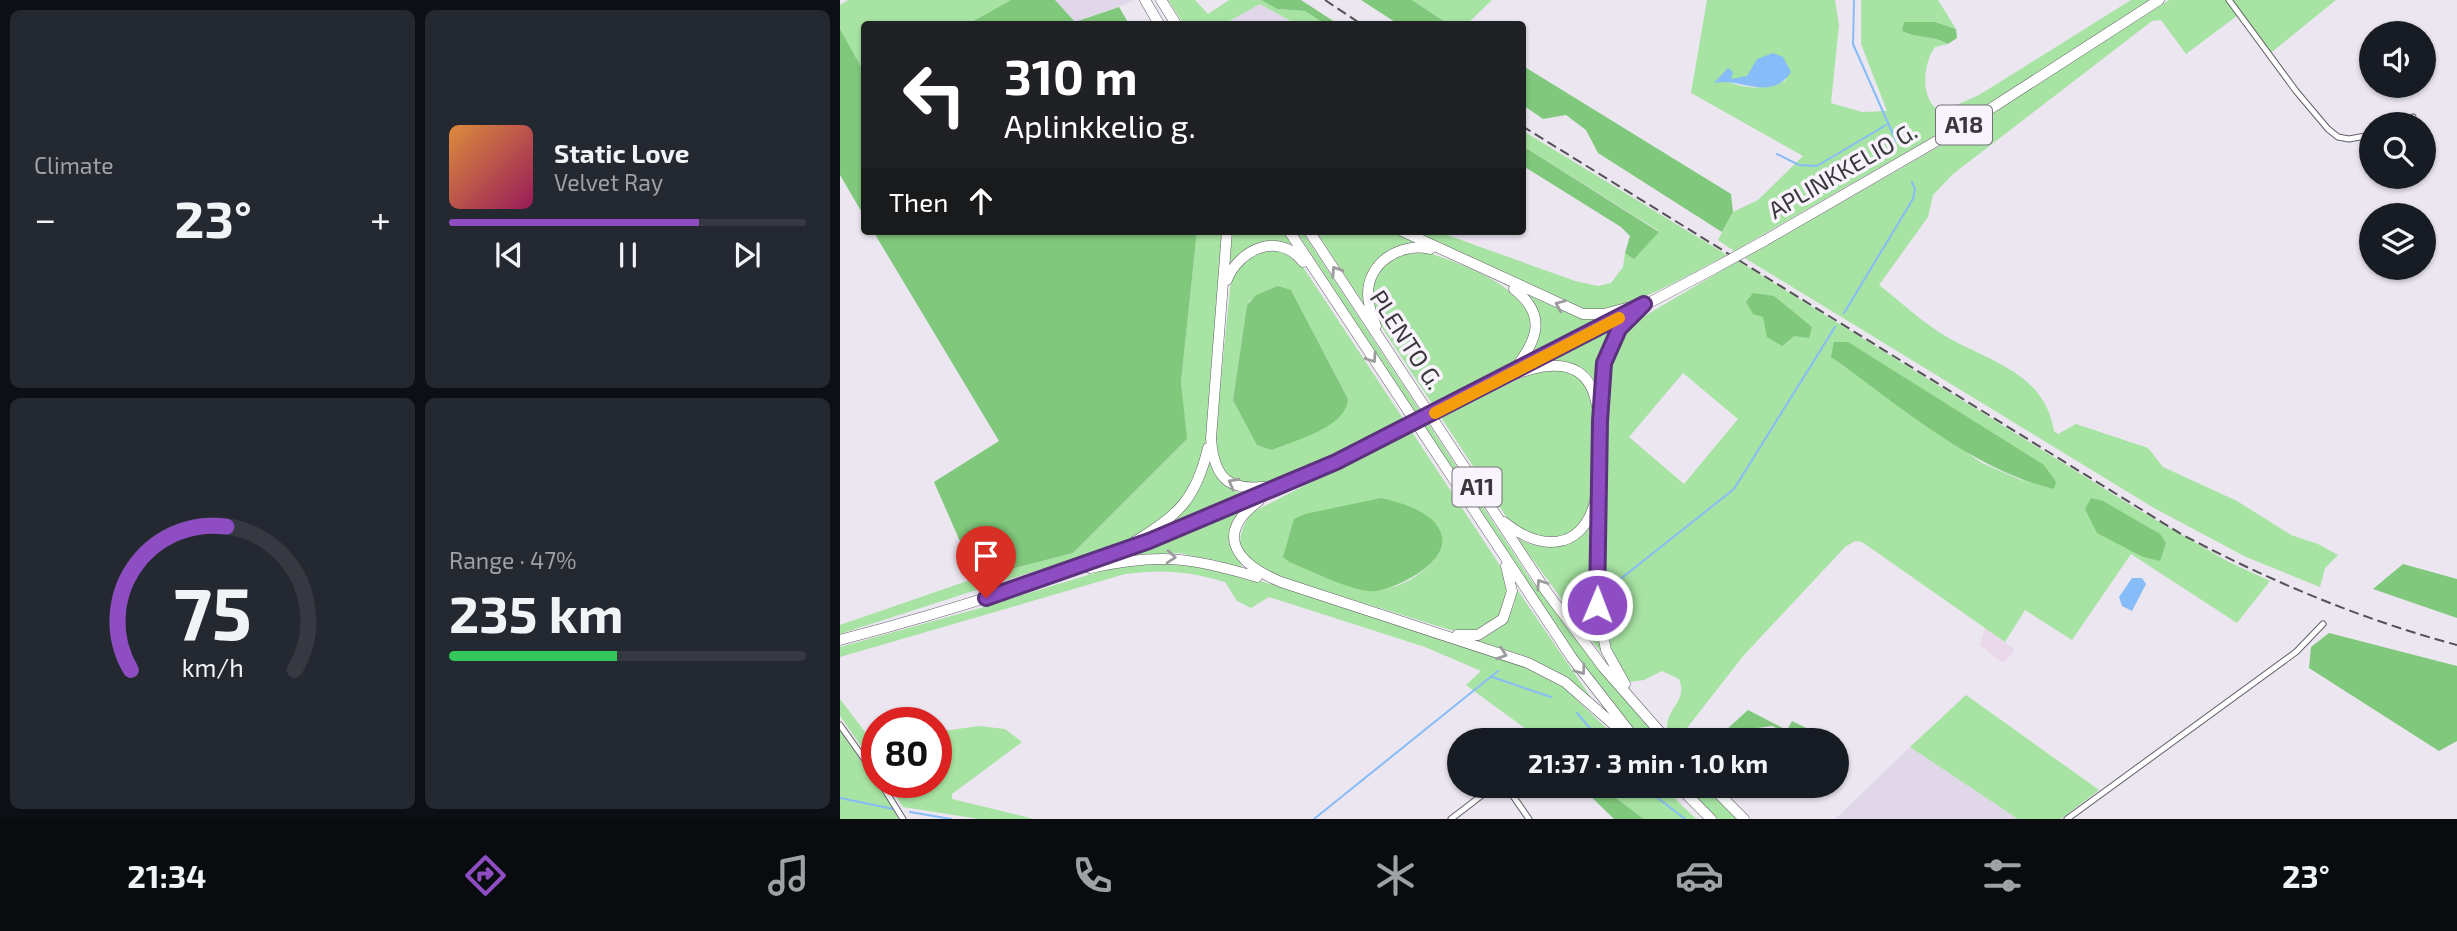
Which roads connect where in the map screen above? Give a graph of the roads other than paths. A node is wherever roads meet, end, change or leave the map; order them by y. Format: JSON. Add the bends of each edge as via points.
{"nodes":[{"id":1,"x":1144,"y":0,"type":"edge"},
{"id":2,"x":1161,"y":0,"type":"edge"},
{"id":3,"x":2159,"y":0,"type":"edge"},
{"id":4,"x":2229,"y":0,"type":"edge"},
{"id":5,"x":1157,"y":21,"type":"edge"},
{"id":6,"x":1174,"y":21,"type":"edge"},
{"id":7,"x":2359,"y":137,"type":"edge"},
{"id":8,"x":1227,"y":235,"type":"edge"},
{"id":9,"x":1292,"y":235,"type":"edge"},
{"id":10,"x":1312,"y":235,"type":"edge"},
{"id":11,"x":1410,"y":235,"type":"edge"},
{"id":12,"x":1444,"y":253,"type":"junction"},
{"id":13,"x":1500,"y":278,"type":"junction"},
{"id":14,"x":1224,"y":290,"type":"junction"},
{"id":15,"x":1334,"y":301,"type":"junction"},
{"id":16,"x":1647,"y":303,"type":"junction"},
{"id":17,"x":1381,"y":340,"type":"junction"},
{"id":18,"x":1513,"y":373,"type":"junction"},
{"id":19,"x":1600,"y":421,"type":"junction"},
{"id":20,"x":1211,"y":438,"type":"junction"},
{"id":21,"x":1285,"y":485,"type":"junction"},
{"id":22,"x":1599,"y":488,"type":"junction"},
{"id":23,"x":1273,"y":490,"type":"junction"},
{"id":24,"x":1496,"y":516,"type":"junction"},
{"id":25,"x":1501,"y":552,"type":"junction"},
{"id":26,"x":1114,"y":553,"type":"junction"},
{"id":27,"x":1056,"y":575,"type":"junction"},
{"id":28,"x":1281,"y":582,"type":"junction"},
{"id":29,"x":1414,"y":624,"type":"junction"},
{"id":30,"x":2323,"y":624,"type":"dead end"},
{"id":31,"x":840,"y":640,"type":"edge"},
{"id":32,"x":840,"y":725,"type":"edge"},
{"id":33,"x":1619,"y":728,"type":"edge"},
{"id":34,"x":1624,"y":728,"type":"edge"},
{"id":35,"x":1657,"y":728,"type":"edge"},
{"id":36,"x":1658,"y":728,"type":"edge"},
{"id":37,"x":861,"y":755,"type":"edge"},
{"id":38,"x":890,"y":798,"type":"edge"},
{"id":39,"x":1478,"y":798,"type":"edge"},
{"id":40,"x":1514,"y":798,"type":"edge"},
{"id":41,"x":1690,"y":798,"type":"edge"},
{"id":42,"x":1723,"y":798,"type":"edge"},
{"id":43,"x":902,"y":819,"type":"edge"},
{"id":44,"x":1451,"y":819,"type":"edge"},
{"id":45,"x":1529,"y":819,"type":"edge"},
{"id":46,"x":1711,"y":819,"type":"edge"},
{"id":47,"x":1744,"y":819,"type":"edge"},
{"id":48,"x":2067,"y":819,"type":"edge"}],
"edges":[{"from":1,"to":5,"type":"highway"},
{"from":2,"to":6,"type":"highway"},
{"from":3,"to":16,"type":"highway","name":"APLINKKELIO G.","number":"A18","bridge":true,"via":[[1973,120]]},
{"from":4,"to":7,"type":"street","via":[[2333,134]]},
{"from":8,"to":14,"type":"highway"},
{"from":9,"to":15,"type":"highway","name":"PLENTO G.","number":"A11"},
{"from":17,"to":10,"type":"highway","name":"PLENTO G.","number":"A11","one_way":true},
{"from":11,"to":12,"type":"highway"},
{"from":12,"to":13,"type":"highway"},
{"from":12,"to":17,"type":"highway","via":[[1412,247],[1391,254],[1378,266],[1368,294]]},
{"from":16,"to":13,"type":"highway","one_way":true,"via":[[1604,314],[1583,314]]},
{"from":13,"to":18,"type":"highway","via":[[1526,298],[1536,319],[1534,341]]},
{"from":14,"to":15,"type":"highway","via":[[1233,266],[1245,253],[1271,246],[1298,256]]},
{"from":14,"to":20,"type":"highway"},
{"from":15,"to":25,"type":"highway","name":"PLENTO G.","number":"A11","one_way":true},
{"from":16,"to":18,"type":"highway","name":"APLINKKELIO G.","number":"A18"},
{"from":16,"to":19,"type":"highway","via":[[1619,329],[1606,352]]},
{"from":17,"to":24,"type":"highway","name":"PLENTO G.","number":"A11"},
{"from":18,"to":19,"type":"highway","via":[[1556,365],[1577,372],[1592,388]]},
{"from":18,"to":21,"type":"highway","name":"APLINKKELIO G.","number":"A18","bridge":true},
{"from":19,"to":22,"type":"highway"},
{"from":21,"to":20,"type":"highway","one_way":true,"via":[[1251,489],[1230,483],[1216,468]]},
{"from":20,"to":26,"type":"highway","via":[[1201,477],[1184,506],[1165,523]]},
{"from":21,"to":23,"type":"highway","name":"APLINKKELIO G.","number":"A18"},
{"from":22,"to":24,"type":"highway","via":[[1589,520],[1560,542],[1522,537]]},
{"from":22,"to":36,"type":"highway","via":[[1600,627],[1622,681]]},
{"from":23,"to":26,"type":"highway","name":"APLINKKELIO G.","number":"A18"},
{"from":23,"to":28,"type":"highway","via":[[1241,517],[1235,535],[1243,562]]},
{"from":35,"to":24,"type":"highway","name":"PLENTO G.","number":"A11","one_way":true,"via":[[1574,630]]},
{"from":25,"to":29,"type":"highway","via":[[1512,591],[1508,611],[1498,625],[1467,636]]},
{"from":25,"to":34,"type":"highway","name":"PLENTO G.","number":"A11","one_way":true},
{"from":26,"to":27,"type":"highway","name":"APLINKKELIO G.","number":"A18"},
{"from":27,"to":28,"type":"highway","one_way":true,"via":[[1165,557]]},
{"from":27,"to":31,"type":"highway","name":"APLINKKELIO G.","number":"A18"},
{"from":28,"to":29,"type":"highway"},
{"from":29,"to":33,"type":"highway","one_way":true,"via":[[1548,672]]},
{"from":30,"to":48,"type":"street","via":[[2285,661]]},
{"from":32,"to":37,"type":"street"},
{"from":38,"to":43,"type":"street"},
{"from":39,"to":44,"type":"street"},
{"from":40,"to":45,"type":"street"},
{"from":41,"to":46,"type":"highway"},
{"from":42,"to":47,"type":"highway"}]}
